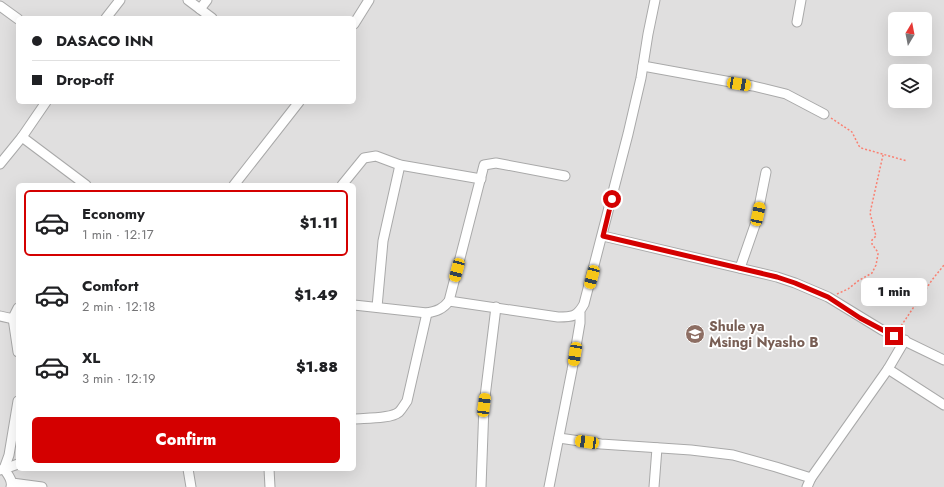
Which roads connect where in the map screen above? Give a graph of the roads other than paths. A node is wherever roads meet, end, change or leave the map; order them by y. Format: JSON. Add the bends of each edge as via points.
{"nodes":[{"id":1,"x":120,"y":0,"type":"edge"},
{"id":2,"x":188,"y":0,"type":"edge"},
{"id":3,"x":207,"y":0,"type":"edge"},
{"id":4,"x":369,"y":0,"type":"edge"},
{"id":5,"x":655,"y":0,"type":"edge"},
{"id":6,"x":801,"y":0,"type":"edge"},
{"id":7,"x":0,"y":6,"type":"edge"},
{"id":8,"x":200,"y":9,"type":"junction"},
{"id":9,"x":108,"y":16,"type":"edge"},
{"id":10,"x":209,"y":16,"type":"edge"},
{"id":11,"x":16,"y":18,"type":"edge"},
{"id":12,"x":356,"y":21,"type":"edge"},
{"id":13,"x":797,"y":22,"type":"dead end"},
{"id":14,"x":643,"y":66,"type":"junction"},
{"id":15,"x":45,"y":104,"type":"edge"},
{"id":16,"x":297,"y":104,"type":"edge"},
{"id":17,"x":824,"y":114,"type":"road end"},
{"id":18,"x":22,"y":137,"type":"junction"},
{"id":19,"x":0,"y":148,"type":"edge"},
{"id":20,"x":8,"y":154,"type":"junction"},
{"id":21,"x":0,"y":164,"type":"edge"},
{"id":22,"x":400,"y":165,"type":"junction"},
{"id":23,"x":766,"y":172,"type":"dead end"},
{"id":24,"x":565,"y":176,"type":"dead end"},
{"id":25,"x":481,"y":179,"type":"junction"},
{"id":26,"x":83,"y":183,"type":"edge"},
{"id":27,"x":236,"y":183,"type":"edge"},
{"id":28,"x":344,"y":183,"type":"edge"},
{"id":29,"x":603,"y":236,"type":"junction"},
{"id":30,"x":740,"y":268,"type":"junction"},
{"id":31,"x":449,"y":301,"type":"junction"},
{"id":32,"x":356,"y":305,"type":"edge"},
{"id":33,"x":377,"y":307,"type":"junction"},
{"id":34,"x":496,"y":307,"type":"junction"},
{"id":35,"x":427,"y":313,"type":"junction"},
{"id":36,"x":580,"y":313,"type":"junction"},
{"id":37,"x":0,"y":316,"type":"edge"},
{"id":38,"x":16,"y":319,"type":"edge"},
{"id":39,"x":905,"y":340,"type":"junction"},
{"id":40,"x":944,"y":360,"type":"edge"},
{"id":41,"x":888,"y":369,"type":"junction"},
{"id":42,"x":944,"y":405,"type":"edge"},
{"id":43,"x":16,"y":413,"type":"edge"},
{"id":44,"x":356,"y":419,"type":"edge"},
{"id":45,"x":559,"y":438,"type":"junction"},
{"id":46,"x":658,"y":448,"type":"junction"},
{"id":47,"x":16,"y":465,"type":"edge"},
{"id":48,"x":2,"y":470,"type":"edge"},
{"id":49,"x":188,"y":471,"type":"edge"},
{"id":50,"x":269,"y":471,"type":"edge"},
{"id":51,"x":809,"y":483,"type":"edge"},
{"id":52,"x":12,"y":485,"type":"edge"},
{"id":53,"x":42,"y":487,"type":"edge"},
{"id":54,"x":190,"y":487,"type":"edge"},
{"id":55,"x":270,"y":487,"type":"edge"},
{"id":56,"x":481,"y":487,"type":"edge"},
{"id":57,"x":549,"y":487,"type":"edge"},
{"id":58,"x":654,"y":487,"type":"edge"}],
"edges":[{"from":1,"to":9,"type":"street"},
{"from":2,"to":8,"type":"street"},
{"from":3,"to":8,"type":"street"},
{"from":4,"to":12,"type":"street"},
{"from":5,"to":14,"type":"street"},
{"from":6,"to":13,"type":"street"},
{"from":7,"to":11,"type":"street"},
{"from":8,"to":10,"type":"street"},
{"from":14,"to":17,"type":"street","via":[[786,94]]},
{"from":14,"to":29,"type":"street"},
{"from":15,"to":18,"type":"street"},
{"from":16,"to":27,"type":"street"},
{"from":18,"to":20,"type":"street"},
{"from":18,"to":26,"type":"street"},
{"from":19,"to":20,"type":"street"},
{"from":20,"to":21,"type":"street"},
{"from":22,"to":25,"type":"street"},
{"from":22,"to":28,"type":"street","via":[[369,156],[364,158]]},
{"from":22,"to":33,"type":"street","via":[[383,241]]},
{"from":23,"to":30,"type":"street","via":[[756,222]]},
{"from":24,"to":25,"type":"street","via":[[496,163],[484,165]]},
{"from":25,"to":31,"type":"street"},
{"from":29,"to":30,"type":"street"},
{"from":29,"to":36,"type":"street"},
{"from":30,"to":39,"type":"street","via":[[795,283],[828,297],[860,318]]},
{"from":31,"to":34,"type":"street"},
{"from":31,"to":35,"type":"street","via":[[437,311]]},
{"from":32,"to":33,"type":"street"},
{"from":33,"to":35,"type":"street"},
{"from":34,"to":36,"type":"street","via":[[558,317]]},
{"from":34,"to":56,"type":"street","via":[[484,405]]},
{"from":35,"to":44,"type":"street","via":[[407,401],[403,408],[391,416]]},
{"from":36,"to":45,"type":"street","via":[[574,362]]},
{"from":37,"to":38,"type":"street"},
{"from":39,"to":40,"type":"street"},
{"from":39,"to":41,"type":"street"},
{"from":41,"to":42,"type":"street"},
{"from":41,"to":51,"type":"street"},
{"from":43,"to":48,"type":"street","via":[[9,456]]},
{"from":45,"to":46,"type":"street"},
{"from":45,"to":57,"type":"street"},
{"from":46,"to":51,"type":"street","via":[[733,455],[776,467]]},
{"from":46,"to":58,"type":"street"},
{"from":47,"to":48,"type":"street"},
{"from":48,"to":52,"type":"street","via":[[9,475]]},
{"from":49,"to":54,"type":"street"},
{"from":50,"to":55,"type":"street"},
{"from":52,"to":53,"type":"street"}]}
